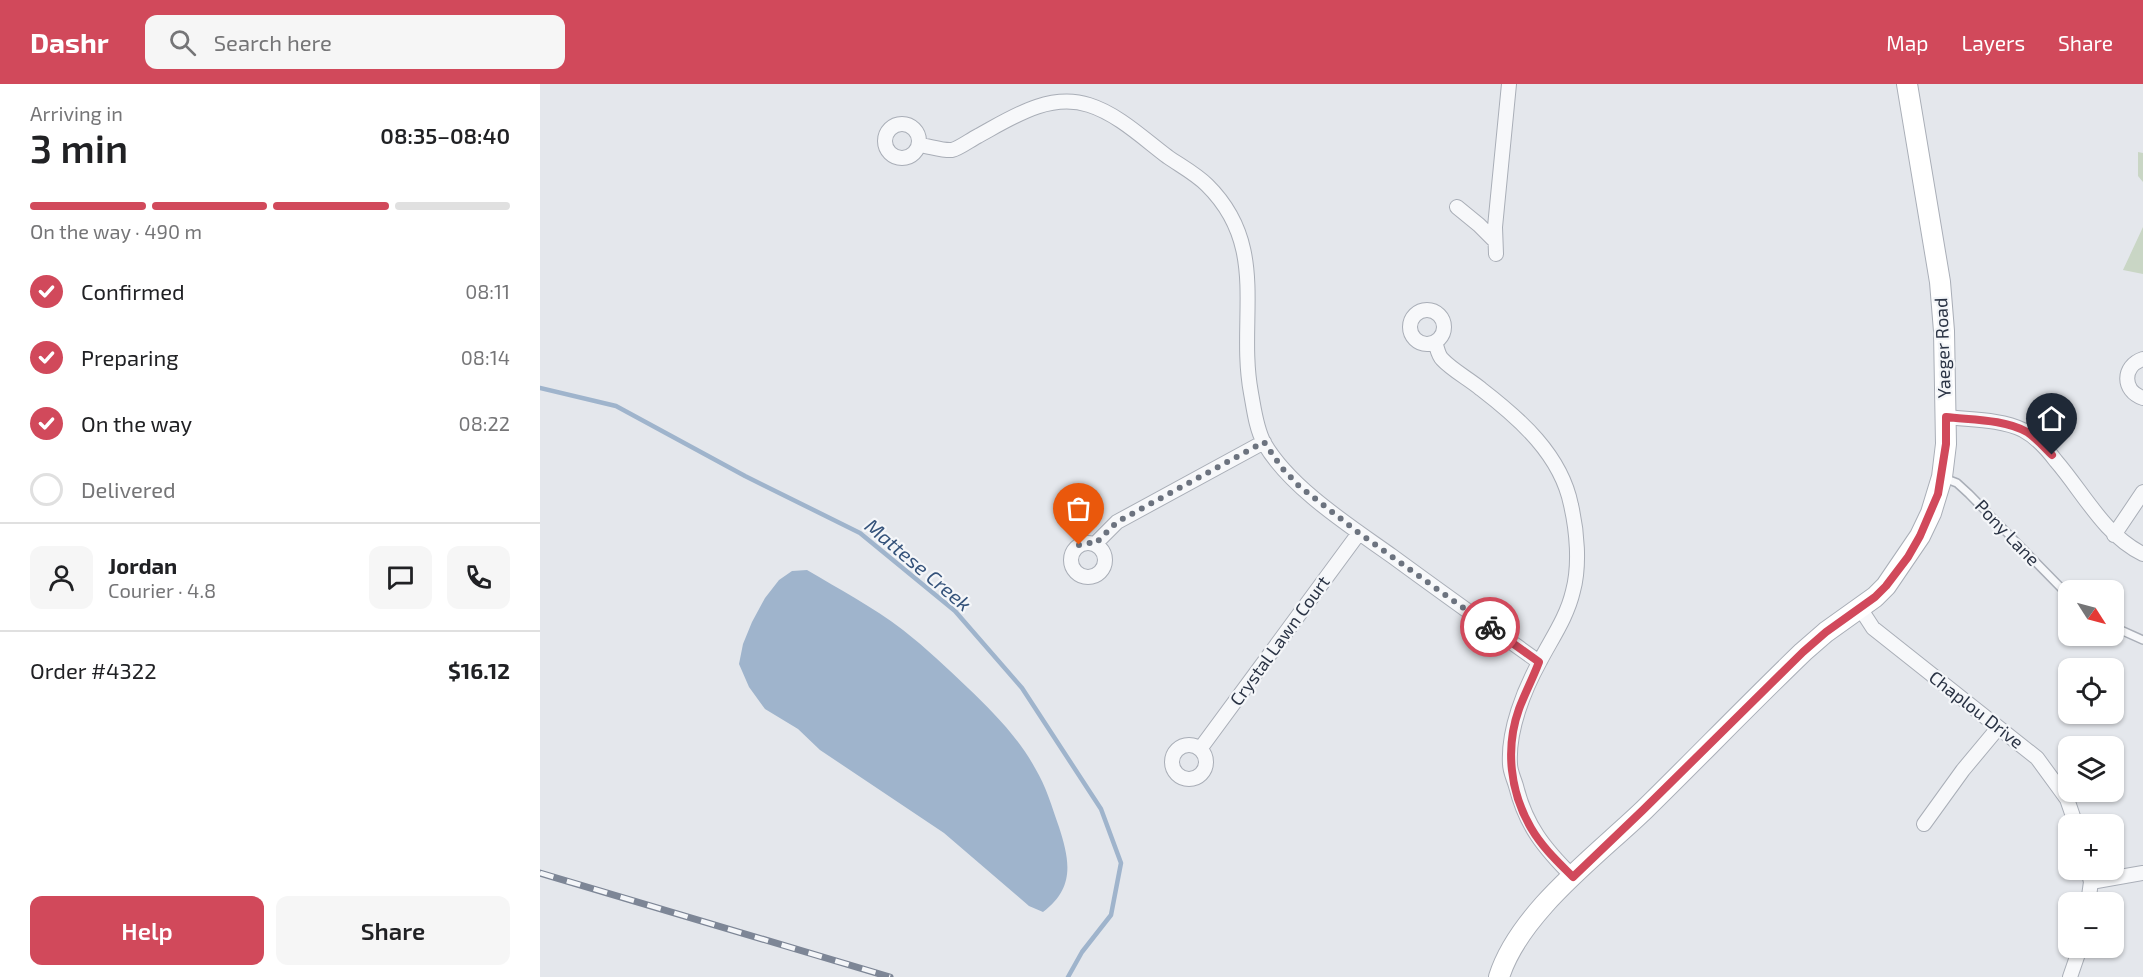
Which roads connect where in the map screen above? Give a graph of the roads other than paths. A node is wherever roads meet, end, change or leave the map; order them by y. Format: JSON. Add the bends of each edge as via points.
{"nodes":[{"id":1,"x":1509,"y":84,"type":"edge"},
{"id":2,"x":1906,"y":84,"type":"edge"},
{"id":3,"x":919,"y":145,"type":"dead end"},
{"id":4,"x":1457,"y":207,"type":"dead end"},
{"id":5,"x":1435,"y":342,"type":"dead end"},
{"id":6,"x":2143,"y":358,"type":"edge"},
{"id":7,"x":2143,"y":398,"type":"edge"},
{"id":8,"x":1946,"y":417,"type":"junction"},
{"id":9,"x":1264,"y":442,"type":"junction"},
{"id":10,"x":1942,"y":477,"type":"junction"},
{"id":11,"x":2143,"y":492,"type":"edge"},
{"id":12,"x":1359,"y":533,"type":"junction"},
{"id":13,"x":2114,"y":535,"type":"junction"},
{"id":14,"x":1095,"y":544,"type":"dead end"},
{"id":15,"x":2143,"y":554,"type":"edge"},
{"id":16,"x":2058,"y":585,"type":"edge"},
{"id":17,"x":1860,"y":608,"type":"junction"},
{"id":18,"x":2124,"y":631,"type":"edge"},
{"id":19,"x":2143,"y":640,"type":"edge"},
{"id":20,"x":1539,"y":662,"type":"junction"},
{"id":21,"x":1998,"y":728,"type":"junction"},
{"id":22,"x":1200,"y":749,"type":"dead end"},
{"id":23,"x":2072,"y":814,"type":"edge"},
{"id":24,"x":1924,"y":824,"type":"dead end"},
{"id":25,"x":2143,"y":873,"type":"edge"},
{"id":26,"x":2124,"y":874,"type":"edge"},
{"id":27,"x":1573,"y":877,"type":"junction"},
{"id":28,"x":2077,"y":958,"type":"edge"},
{"id":29,"x":1499,"y":977,"type":"edge"},
{"id":30,"x":2070,"y":977,"type":"edge"}],
"edges":[{"from":1,"to":4,"type":"street","via":[[1495,248],[1479,225]]},
{"from":2,"to":8,"type":"street","name":"Yaeger Road","via":[[1940,282]]},
{"from":3,"to":9,"type":"street","via":[[952,150],[1018,114],[1043,104],[1072,101],[1115,118],[1206,184],[1230,212],[1242,242],[1248,298],[1246,369]]},
{"from":5,"to":20,"type":"street","via":[[1441,358],[1535,436],[1563,478],[1575,525],[1574,588],[1560,627]]},
{"from":6,"to":7,"type":"street","via":[[2132,365],[2127,376],[2130,389]]},
{"from":8,"to":10,"type":"street","name":"Yaeger Road"},
{"from":8,"to":13,"type":"street","via":[[2010,426],[2032,436],[2060,465]]},
{"from":9,"to":12,"type":"street","via":[[1299,486]]},
{"from":9,"to":14,"type":"street","via":[[1117,522]]},
{"from":10,"to":16,"type":"lane","name":"Pony Lane","via":[[1958,483],[1970,494]]},
{"from":10,"to":17,"type":"street","name":"Yaeger Road","via":[[1931,513],[1908,557],[1886,586]]},
{"from":11,"to":13,"type":"street"},
{"from":12,"to":20,"type":"street"},
{"from":12,"to":22,"type":"street","name":"Crystal Lawn Court"},
{"from":13,"to":15,"type":"street"},
{"from":17,"to":21,"type":"street","name":"Chaplou Drive","via":[[1873,628]]},
{"from":17,"to":27,"type":"street","name":"Yaeger Road","via":[[1803,652]]},
{"from":18,"to":19,"type":"lane"},
{"from":20,"to":27,"type":"street","via":[[1519,710],[1510,765],[1531,828]]},
{"from":21,"to":23,"type":"street","name":"Chaplou Drive","via":[[2037,758],[2067,799]]},
{"from":21,"to":24,"type":"street"},
{"from":25,"to":26,"type":"street"},
{"from":27,"to":29,"type":"street","name":"Yaeger Road","via":[[1524,930]]},
{"from":28,"to":30,"type":"street"}]}
